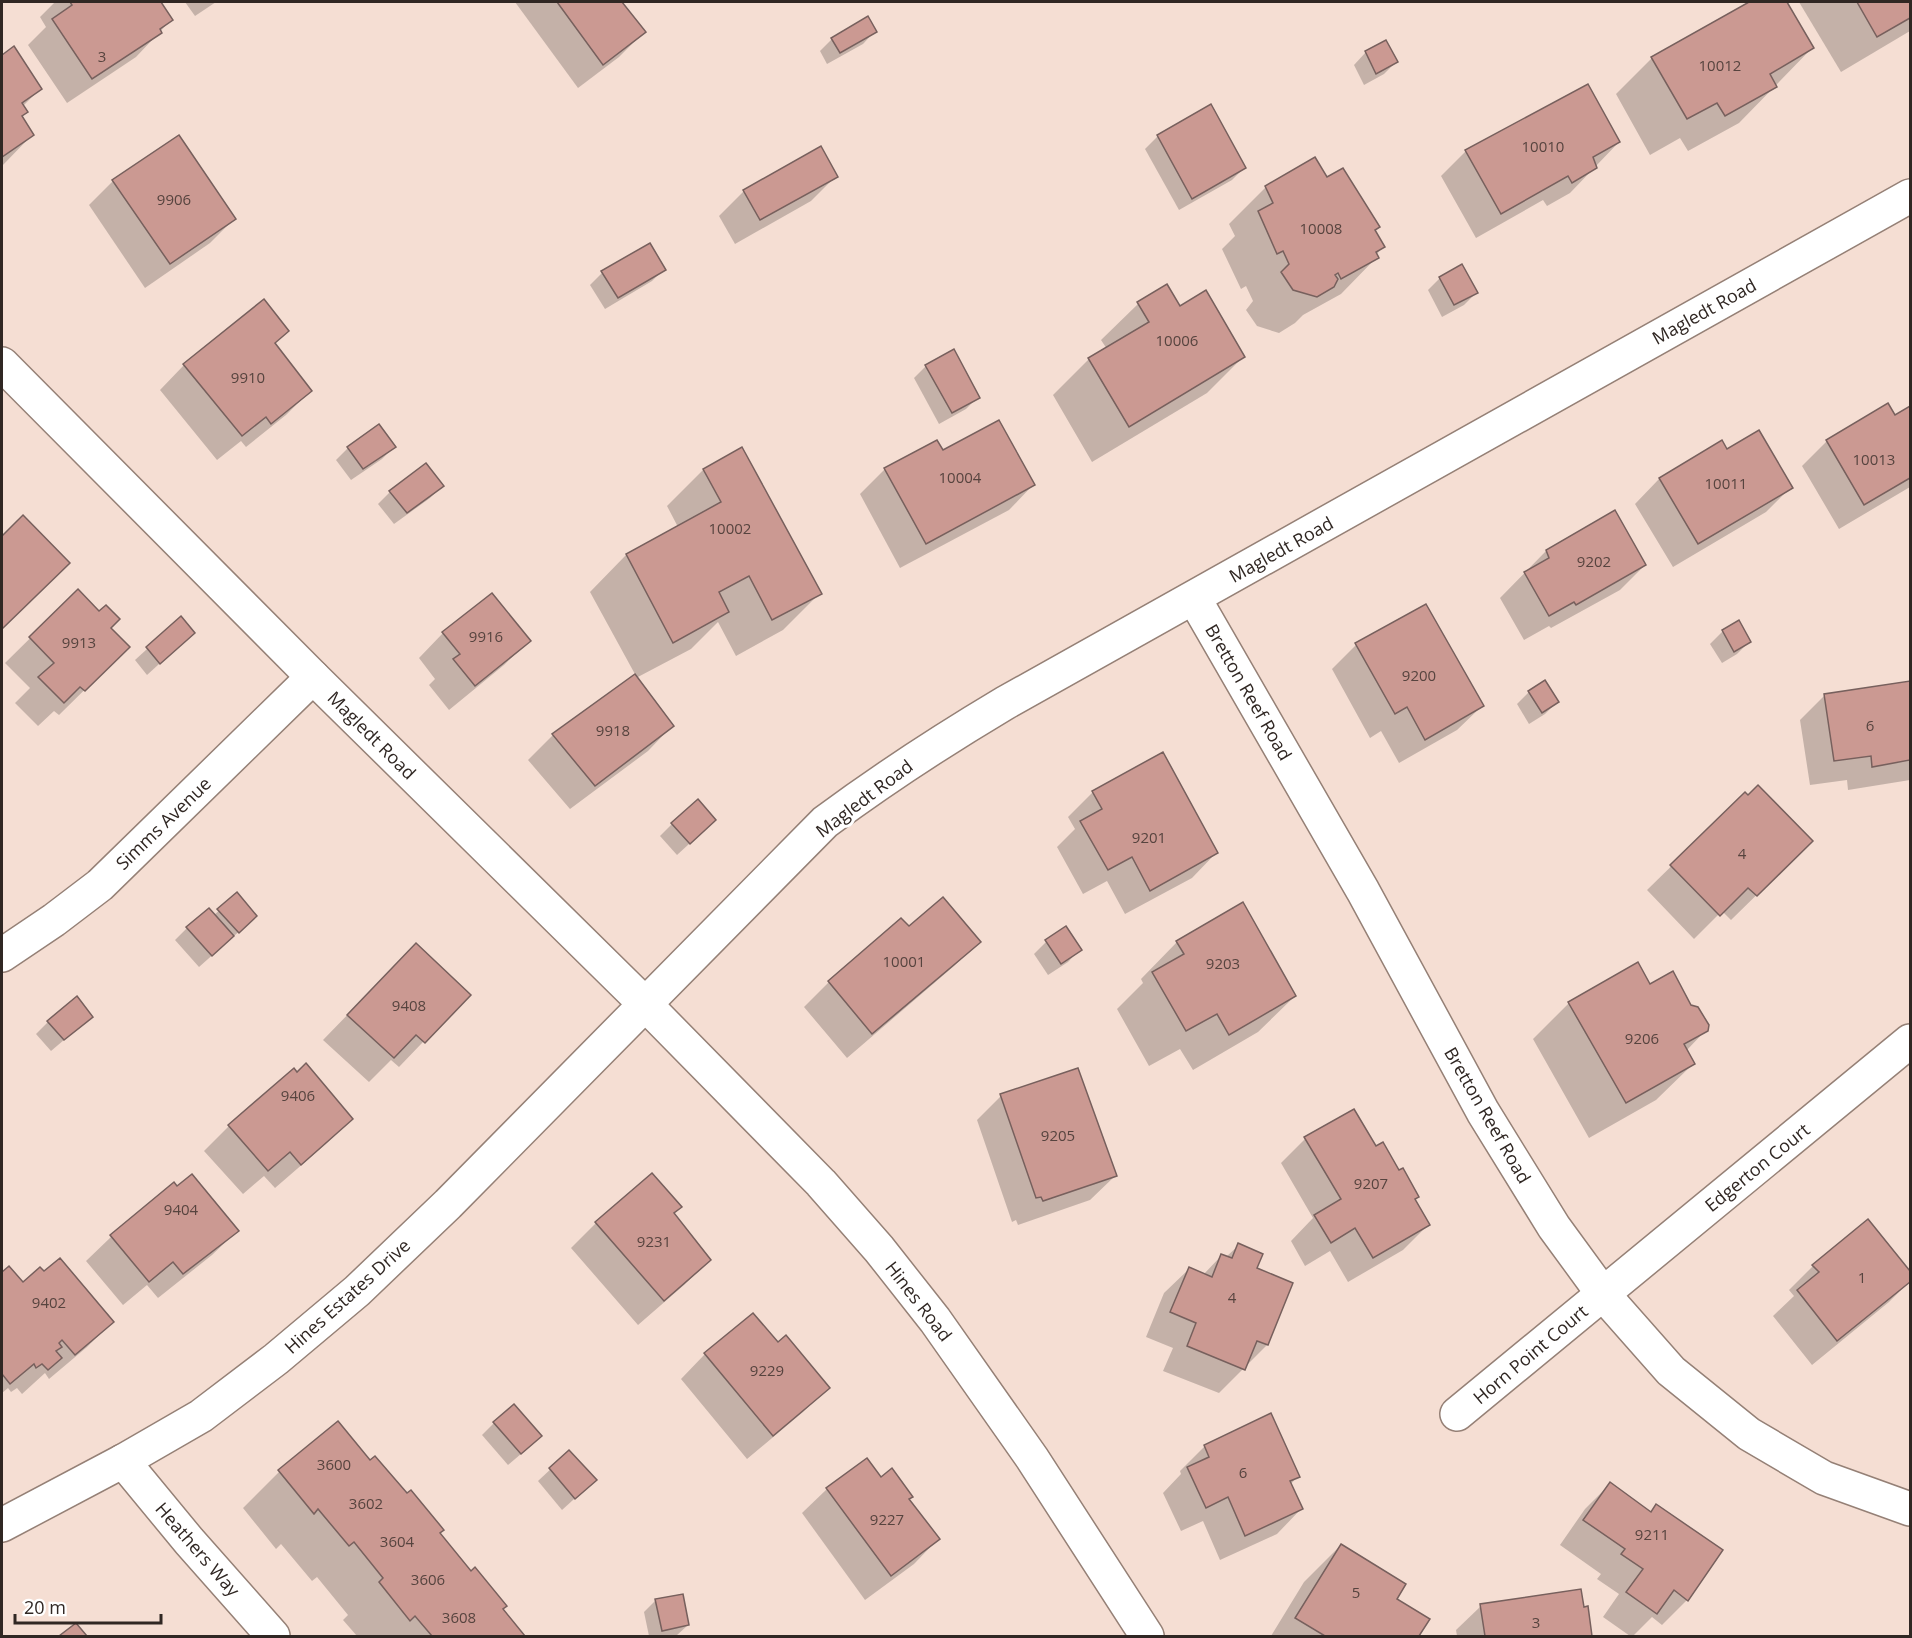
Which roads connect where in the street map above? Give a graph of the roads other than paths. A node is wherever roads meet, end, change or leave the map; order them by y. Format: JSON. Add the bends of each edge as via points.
{"nodes":[{"id":1,"x":1911,"y":195,"type":"edge"},
{"id":2,"x":2,"y":364,"type":"edge"},
{"id":3,"x":1194,"y":598,"type":"junction"},
{"id":4,"x":313,"y":677,"type":"junction"},
{"id":5,"x":2,"y":954,"type":"edge"},
{"id":6,"x":645,"y":1004,"type":"junction"},
{"id":7,"x":1911,"y":1041,"type":"edge"},
{"id":8,"x":1603,"y":1294,"type":"junction"},
{"id":9,"x":1457,"y":1414,"type":"dead end"},
{"id":10,"x":123,"y":1461,"type":"junction"},
{"id":11,"x":1911,"y":1509,"type":"edge"},
{"id":12,"x":2,"y":1525,"type":"edge"},
{"id":13,"x":273,"y":1636,"type":"edge"},
{"id":14,"x":1147,"y":1636,"type":"edge"}],
"edges":[{"from":1,"to":3,"type":"street","name":"Magledt Road"},
{"from":2,"to":4,"type":"street","name":"Magledt Road"},
{"from":3,"to":6,"type":"street","name":"Magledt Road","via":[[1005,703],[931,748],[825,822]]},
{"from":3,"to":8,"type":"street","name":"Bretton Reef Road","via":[[1363,891],[1483,1112],[1554,1227]]},
{"from":4,"to":5,"type":"street","name":"Simms Avenue","via":[[100,885]]},
{"from":4,"to":6,"type":"street","name":"Magledt Road"},
{"from":6,"to":10,"type":"street","name":"Hines Estates Drive","via":[[357,1291],[201,1416]]},
{"from":6,"to":14,"type":"street","name":"Hines Road","via":[[821,1183],[900,1275],[1006,1420]]},
{"from":7,"to":8,"type":"street","name":"Edgerton Court"},
{"from":8,"to":9,"type":"street","name":"Horn Point Court"},
{"from":8,"to":11,"type":"street","name":"Bretton Reef Road","via":[[1671,1371],[1749,1434],[1824,1478]]},
{"from":10,"to":12,"type":"street","name":"Hines Estates Drive"},
{"from":10,"to":13,"type":"street","name":"Heathers Way"}]}
